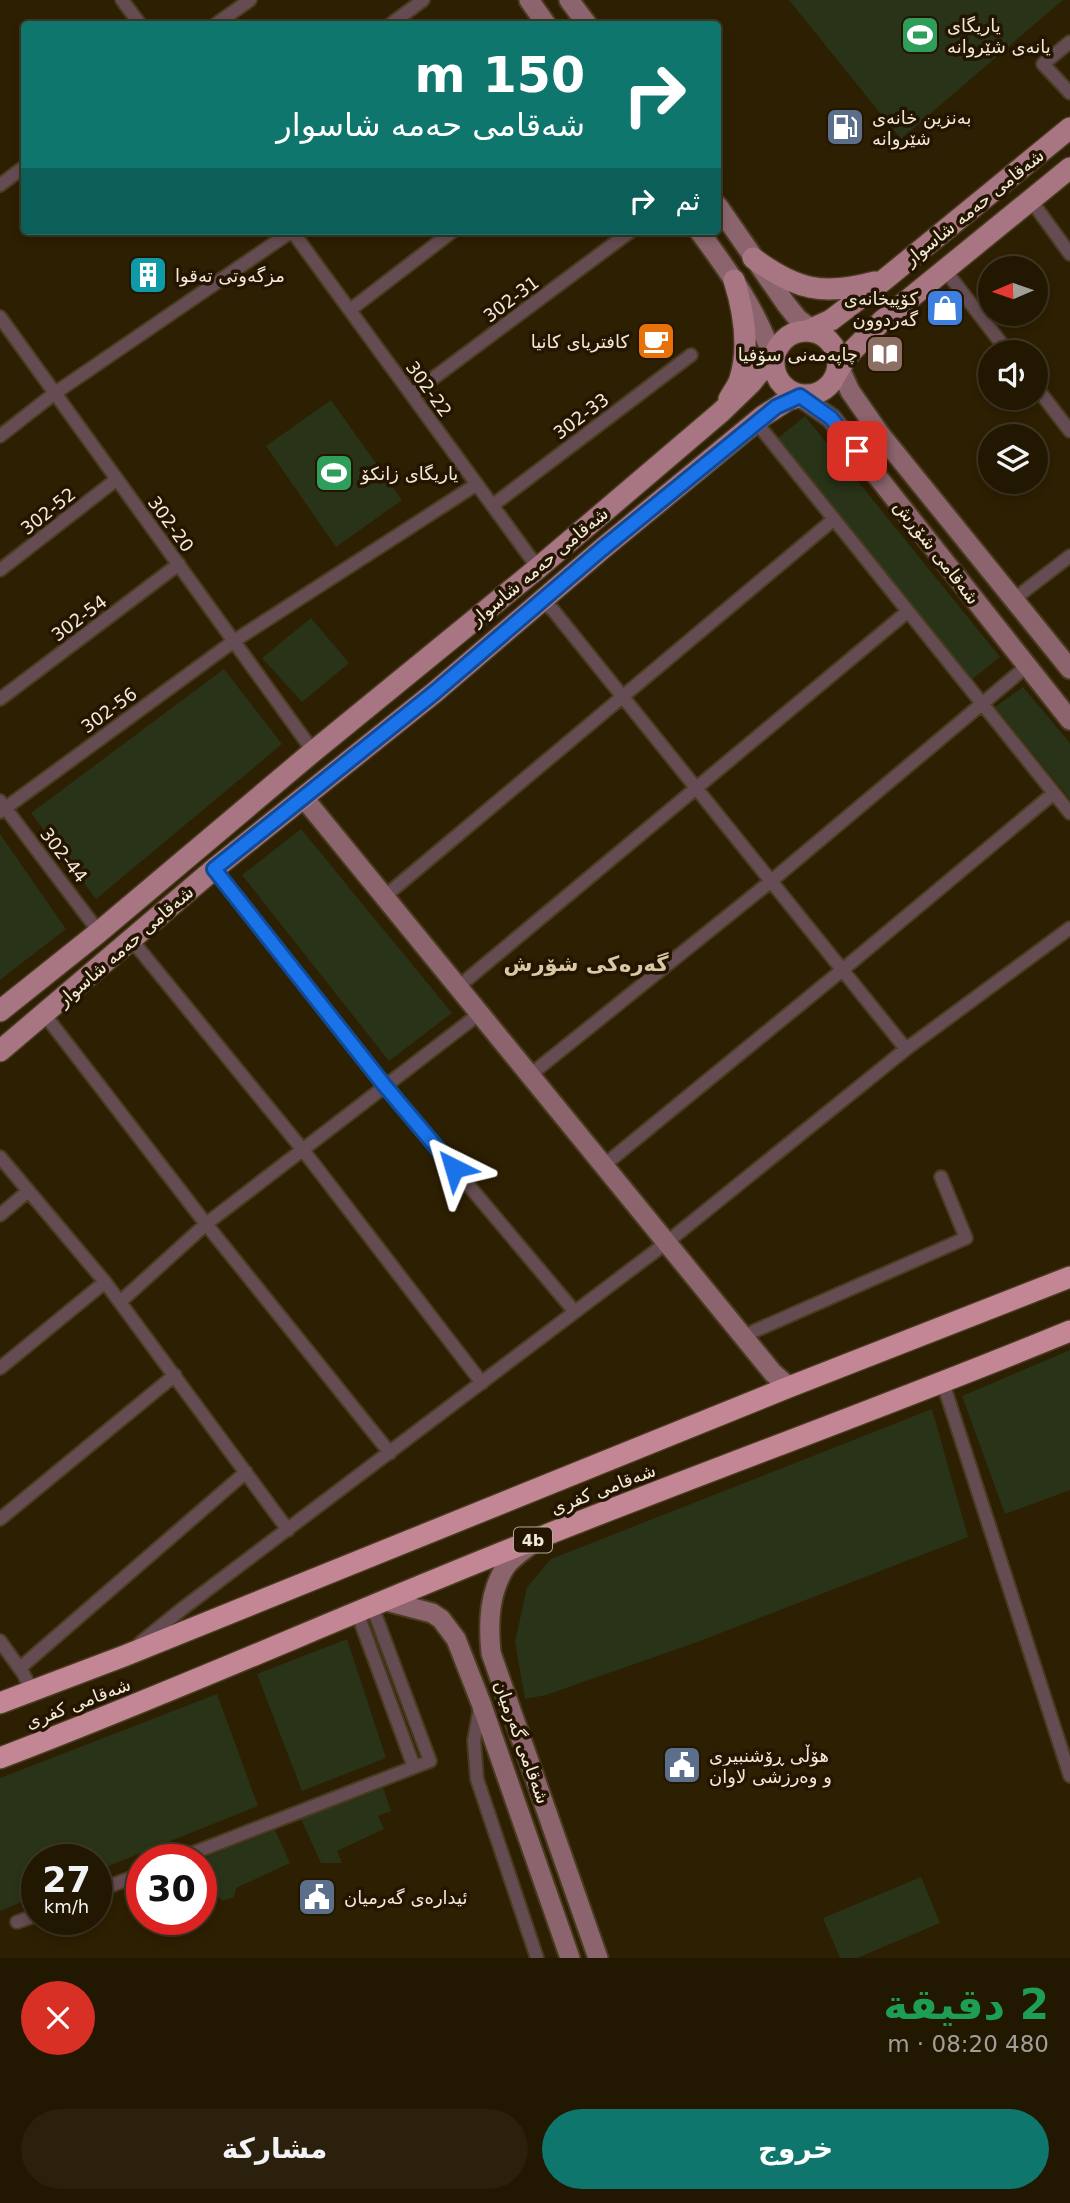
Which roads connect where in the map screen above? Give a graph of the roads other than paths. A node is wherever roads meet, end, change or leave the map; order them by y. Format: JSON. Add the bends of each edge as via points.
{"nodes":[{"id":1,"x":122,"y":0,"type":"edge"},
{"id":2,"x":250,"y":0,"type":"edge"},
{"id":3,"x":423,"y":0,"type":"edge"},
{"id":4,"x":528,"y":0,"type":"edge"},
{"id":5,"x":569,"y":0,"type":"edge"},
{"id":6,"x":138,"y":21,"type":"edge"},
{"id":7,"x":220,"y":21,"type":"edge"},
{"id":8,"x":395,"y":21,"type":"edge"},
{"id":9,"x":544,"y":21,"type":"edge"},
{"id":10,"x":585,"y":21,"type":"edge"},
{"id":11,"x":1070,"y":42,"type":"edge"},
{"id":12,"x":1070,"y":93,"type":"edge"},
{"id":13,"x":1070,"y":128,"type":"edge"},
{"id":14,"x":1038,"y":153,"type":"junction"},
{"id":15,"x":21,"y":169,"type":"edge"},
{"id":16,"x":1065,"y":171,"type":"edge"},
{"id":17,"x":0,"y":185,"type":"edge"},
{"id":18,"x":1030,"y":199,"type":"junction"},
{"id":19,"x":721,"y":210,"type":"edge"},
{"id":20,"x":286,"y":235,"type":"edge"},
{"id":21,"x":295,"y":235,"type":"edge"},
{"id":22,"x":448,"y":235,"type":"edge"},
{"id":23,"x":626,"y":235,"type":"edge"},
{"id":24,"x":702,"y":235,"type":"edge"},
{"id":25,"x":749,"y":250,"type":"junction"},
{"id":26,"x":1070,"y":254,"type":"edge"},
{"id":27,"x":720,"y":260,"type":"junction"},
{"id":28,"x":945,"y":270,"type":"junction"},
{"id":29,"x":734,"y":280,"type":"junction"},
{"id":30,"x":884,"y":280,"type":"junction"},
{"id":31,"x":350,"y":310,"type":"junction"},
{"id":32,"x":0,"y":317,"type":"edge"},
{"id":33,"x":812,"y":331,"type":"junction"},
{"id":34,"x":999,"y":340,"type":"edge"},
{"id":35,"x":691,"y":355,"type":"dead end"},
{"id":36,"x":774,"y":357,"type":"junction"},
{"id":37,"x":838,"y":368,"type":"junction"},
{"id":38,"x":55,"y":393,"type":"junction"},
{"id":39,"x":412,"y":394,"type":"junction"},
{"id":40,"x":800,"y":395,"type":"junction"},
{"id":41,"x":1048,"y":403,"type":"edge"},
{"id":42,"x":721,"y":412,"type":"junction"},
{"id":43,"x":756,"y":422,"type":"junction"},
{"id":44,"x":1070,"y":431,"type":"edge"},
{"id":45,"x":880,"y":434,"type":"junction"},
{"id":46,"x":0,"y":436,"type":"edge"},
{"id":47,"x":857,"y":451,"type":"junction"},
{"id":48,"x":117,"y":479,"type":"junction"},
{"id":49,"x":477,"y":484,"type":"junction"},
{"id":50,"x":493,"y":505,"type":"junction"},
{"id":51,"x":833,"y":520,"type":"junction"},
{"id":52,"x":586,"y":526,"type":"junction"},
{"id":53,"x":602,"y":549,"type":"junction"},
{"id":54,"x":1070,"y":556,"type":"edge"},
{"id":55,"x":179,"y":564,"type":"junction"},
{"id":56,"x":538,"y":568,"type":"junction"},
{"id":57,"x":0,"y":570,"type":"edge"},
{"id":58,"x":1014,"y":599,"type":"junction"},
{"id":59,"x":542,"y":602,"type":"junction"},
{"id":60,"x":907,"y":612,"type":"junction"},
{"id":61,"x":234,"y":641,"type":"junction"},
{"id":62,"x":1027,"y":666,"type":"junction"},
{"id":63,"x":1070,"y":668,"type":"edge"},
{"id":64,"x":621,"y":697,"type":"junction"},
{"id":65,"x":0,"y":699,"type":"edge"},
{"id":66,"x":982,"y":703,"type":"junction"},
{"id":67,"x":1070,"y":719,"type":"edge"},
{"id":68,"x":313,"y":751,"type":"junction"},
{"id":69,"x":695,"y":789,"type":"junction"},
{"id":70,"x":1054,"y":793,"type":"junction"},
{"id":71,"x":303,"y":797,"type":"junction"},
{"id":72,"x":2,"y":807,"type":"edge"},
{"id":73,"x":1070,"y":813,"type":"edge"},
{"id":74,"x":214,"y":869,"type":"junction"},
{"id":75,"x":770,"y":882,"type":"junction"},
{"id":76,"x":384,"y":897,"type":"junction"},
{"id":77,"x":1070,"y":928,"type":"edge"},
{"id":78,"x":99,"y":932,"type":"junction"},
{"id":79,"x":130,"y":941,"type":"junction"},
{"id":80,"x":841,"y":971,"type":"junction"},
{"id":81,"x":458,"y":987,"type":"junction"},
{"id":82,"x":0,"y":1011,"type":"edge"},
{"id":83,"x":480,"y":1014,"type":"junction"},
{"id":84,"x":45,"y":1015,"type":"junction"},
{"id":85,"x":906,"y":1049,"type":"junction"},
{"id":86,"x":0,"y":1051,"type":"edge"},
{"id":87,"x":530,"y":1075,"type":"junction"},
{"id":88,"x":385,"y":1086,"type":"junction"},
{"id":89,"x":303,"y":1150,"type":"junction"},
{"id":90,"x":0,"y":1157,"type":"edge"},
{"id":91,"x":603,"y":1166,"type":"junction"},
{"id":92,"x":941,"y":1177,"type":"dead end"},
{"id":93,"x":27,"y":1192,"type":"junction"},
{"id":94,"x":0,"y":1215,"type":"edge"},
{"id":95,"x":206,"y":1224,"type":"junction"},
{"id":96,"x":667,"y":1243,"type":"junction"},
{"id":97,"x":1070,"y":1277,"type":"edge"},
{"id":98,"x":105,"y":1282,"type":"junction"},
{"id":99,"x":120,"y":1302,"type":"junction"},
{"id":100,"x":575,"y":1312,"type":"junction"},
{"id":101,"x":1070,"y":1331,"type":"edge"},
{"id":102,"x":743,"y":1336,"type":"junction"},
{"id":103,"x":0,"y":1368,"type":"edge"},
{"id":104,"x":176,"y":1376,"type":"junction"},
{"id":105,"x":482,"y":1383,"type":"junction"},
{"id":106,"x":943,"y":1383,"type":"junction"},
{"id":107,"x":789,"y":1387,"type":"junction"},
{"id":108,"x":390,"y":1452,"type":"junction"},
{"id":109,"x":246,"y":1472,"type":"junction"},
{"id":110,"x":0,"y":1519,"type":"edge"},
{"id":111,"x":288,"y":1530,"type":"junction"},
{"id":112,"x":540,"y":1537,"type":"junction"},
{"id":113,"x":372,"y":1606,"type":"junction"},
{"id":114,"x":0,"y":1641,"type":"edge"},
{"id":115,"x":124,"y":1656,"type":"junction"},
{"id":116,"x":20,"y":1668,"type":"junction"},
{"id":117,"x":32,"y":1691,"type":"junction"},
{"id":118,"x":0,"y":1703,"type":"edge"},
{"id":119,"x":481,"y":1703,"type":"junction"},
{"id":120,"x":0,"y":1758,"type":"edge"},
{"id":121,"x":414,"y":1767,"type":"junction"},
{"id":122,"x":1070,"y":1776,"type":"edge"},
{"id":123,"x":216,"y":1844,"type":"edge"},
{"id":124,"x":21,"y":1920,"type":"edge"},
{"id":125,"x":17,"y":1922,"type":"dead end"},
{"id":126,"x":537,"y":1958,"type":"edge"},
{"id":127,"x":570,"y":1958,"type":"edge"},
{"id":128,"x":598,"y":1958,"type":"edge"}],
"edges":[{"from":1,"to":6,"type":"street"},
{"from":2,"to":7,"type":"street"},
{"from":3,"to":8,"type":"street"},
{"from":4,"to":9,"type":"main road"},
{"from":5,"to":10,"type":"main road"},
{"from":11,"to":12,"type":"street","via":[[1043,64]]},
{"from":13,"to":14,"type":"main road","name":"شەقامی حەمە شاسوار"},
{"from":14,"to":16,"type":"main road"},
{"from":14,"to":30,"type":"main road","name":"شەقامی حەمە شاسوار"},
{"from":15,"to":17,"type":"street"},
{"from":16,"to":18,"type":"main road","name":"شەقامی حەمە شاسوار"},
{"from":18,"to":26,"type":"street"},
{"from":18,"to":28,"type":"main road","name":"شەقامی حەمە شاسوار"},
{"from":19,"to":25,"type":"main road"},
{"from":20,"to":38,"type":"street"},
{"from":21,"to":31,"type":"street","name":"302-22"},
{"from":22,"to":31,"type":"street"},
{"from":23,"to":39,"type":"street","name":"302-31"},
{"from":24,"to":27,"type":"main road"},
{"from":25,"to":27,"type":"main road"},
{"from":25,"to":30,"type":"main road","via":[[775,274],[804,286],[846,289]]},
{"from":25,"to":33,"type":"main road","via":[[786,304]]},
{"from":27,"to":29,"type":"main road"},
{"from":28,"to":34,"type":"street"},
{"from":28,"to":37,"type":"main road","name":"شەقامی حەمە شاسوار","via":[[859,342]]},
{"from":29,"to":36,"type":"main road"},
{"from":29,"to":42,"type":"main road","via":[[744,314],[745,347],[740,380]]},
{"from":30,"to":33,"type":"main road","name":"شەقامی حەمە شاسوار"},
{"from":31,"to":39,"type":"street","name":"302-22"},
{"from":32,"to":38,"type":"street","name":"302-20"},
{"from":33,"to":36,"type":"main road","via":[[789,336]]},
{"from":33,"to":37,"type":"main road","via":[[832,345]]},
{"from":35,"to":50,"type":"street","name":"302-33"},
{"from":36,"to":40,"type":"main road","via":[[780,381]]},
{"from":36,"to":42,"type":"main road","name":"شەقامی حەمە شاسوار"},
{"from":37,"to":40,"type":"main road","via":[[824,389]]},
{"from":37,"to":45,"type":"main road","name":"شەقامی شۆڕش"},
{"from":38,"to":46,"type":"street"},
{"from":38,"to":48,"type":"street","name":"302-20"},
{"from":39,"to":49,"type":"street","name":"302-22"},
{"from":40,"to":43,"type":"main road","name":"شەقامی حەمە شاسوار"},
{"from":40,"to":47,"type":"main road","name":"شەقامی شۆڕش","via":[[831,418]]},
{"from":41,"to":44,"type":"street"},
{"from":42,"to":52,"type":"main road","name":"شەقامی حەمە شاسوار"},
{"from":43,"to":51,"type":"street"},
{"from":43,"to":53,"type":"main road","name":"شەقامی حەمە شاسوار"},
{"from":45,"to":47,"type":"main road"},
{"from":45,"to":58,"type":"main road","name":"شەقامی شۆڕش"},
{"from":47,"to":62,"type":"main road","name":"شەقامی شۆڕش"},
{"from":48,"to":55,"type":"street","name":"302-20"},
{"from":48,"to":57,"type":"street","name":"302-52"},
{"from":49,"to":50,"type":"street","name":"302-22"},
{"from":49,"to":61,"type":"street","name":"302-56"},
{"from":50,"to":56,"type":"street","name":"302-22"},
{"from":51,"to":60,"type":"street"},
{"from":51,"to":64,"type":"street"},
{"from":52,"to":53,"type":"main road"},
{"from":52,"to":56,"type":"main road","name":"شەقامی حەمە شاسوار"},
{"from":53,"to":59,"type":"main road","name":"شەقامی حەمە شاسوار"},
{"from":54,"to":58,"type":"street"},
{"from":55,"to":61,"type":"street","name":"302-20"},
{"from":55,"to":65,"type":"street","name":"302-54"},
{"from":56,"to":68,"type":"main road","name":"شەقامی حەمە شاسوار"},
{"from":58,"to":63,"type":"main road","name":"شەقامی شۆڕش"},
{"from":59,"to":64,"type":"street"},
{"from":59,"to":71,"type":"main road","name":"شەقامی حەمە شاسوار"},
{"from":60,"to":66,"type":"street"},
{"from":60,"to":69,"type":"street"},
{"from":61,"to":68,"type":"street","name":"302-20"},
{"from":61,"to":72,"type":"street","name":"302-56"},
{"from":62,"to":66,"type":"street"},
{"from":62,"to":67,"type":"main road","name":"شەقامی شۆڕش"},
{"from":64,"to":69,"type":"street"},
{"from":64,"to":76,"type":"street"},
{"from":66,"to":70,"type":"street"},
{"from":66,"to":75,"type":"street"},
{"from":68,"to":78,"type":"main road","name":"شەقامی حەمە شاسوار"},
{"from":69,"to":75,"type":"street"},
{"from":69,"to":81,"type":"street"},
{"from":70,"to":73,"type":"street"},
{"from":70,"to":80,"type":"street"},
{"from":71,"to":74,"type":"main road","name":"شەقامی حەمە شاسوار"},
{"from":71,"to":76,"type":"main road"},
{"from":72,"to":78,"type":"street","name":"302-44"},
{"from":74,"to":79,"type":"main road","name":"شەقامی حەمە شاسوار"},
{"from":74,"to":88,"type":"street"},
{"from":75,"to":80,"type":"street"},
{"from":75,"to":87,"type":"street"},
{"from":76,"to":81,"type":"main road"},
{"from":77,"to":85,"type":"street"},
{"from":78,"to":82,"type":"main road","name":"شەقامی حەمە شاسوار"},
{"from":79,"to":84,"type":"main road","name":"شەقامی حەمە شاسوار"},
{"from":79,"to":89,"type":"street"},
{"from":80,"to":85,"type":"street"},
{"from":80,"to":91,"type":"street"},
{"from":81,"to":83,"type":"main road"},
{"from":83,"to":87,"type":"main road"},
{"from":83,"to":88,"type":"street"},
{"from":84,"to":86,"type":"main road","name":"شەقامی حەمە شاسوار"},
{"from":84,"to":95,"type":"street"},
{"from":85,"to":96,"type":"street"},
{"from":87,"to":91,"type":"main road"},
{"from":88,"to":89,"type":"street"},
{"from":88,"to":100,"type":"street"},
{"from":89,"to":95,"type":"street"},
{"from":89,"to":105,"type":"street"},
{"from":90,"to":93,"type":"street"},
{"from":91,"to":96,"type":"main road"},
{"from":92,"to":102,"type":"street","via":[[966,1238]]},
{"from":93,"to":94,"type":"street"},
{"from":93,"to":98,"type":"street"},
{"from":95,"to":99,"type":"street"},
{"from":95,"to":108,"type":"street"},
{"from":96,"to":100,"type":"street"},
{"from":96,"to":102,"type":"main road"},
{"from":97,"to":107,"type":"highway","name":"شەقامی کفری"},
{"from":98,"to":99,"type":"street"},
{"from":98,"to":103,"type":"street"},
{"from":99,"to":104,"type":"street"},
{"from":100,"to":105,"type":"street"},
{"from":101,"to":106,"type":"highway","name":"شەقامی کفری","number":"4b"},
{"from":102,"to":107,"type":"main road"},
{"from":104,"to":109,"type":"street"},
{"from":104,"to":110,"type":"street"},
{"from":105,"to":108,"type":"street"},
{"from":106,"to":112,"type":"highway","name":"شەقامی کفری","number":"4b"},
{"from":106,"to":122,"type":"street"},
{"from":107,"to":115,"type":"highway","name":"شەقامی کفری"},
{"from":108,"to":111,"type":"street"},
{"from":109,"to":111,"type":"street"},
{"from":109,"to":116,"type":"street"},
{"from":111,"to":115,"type":"street"},
{"from":112,"to":113,"type":"highway","name":"شەقامی کفری","number":"4b"},
{"from":112,"to":128,"type":"main road","name":"شەقامی گەرمیان","via":[[507,1564],[496,1586],[489,1617],[491,1653]]},
{"from":113,"to":119,"type":"main road","name":"شەقامی گەرمیان","via":[[421,1608],[441,1619],[456,1640]]},
{"from":113,"to":120,"type":"highway","name":"شەقامی کفری","number":"4b"},
{"from":113,"to":121,"type":"street"},
{"from":113,"to":121,"type":"street","via":[[430,1761]]},
{"from":114,"to":116,"type":"street"},
{"from":115,"to":117,"type":"highway","name":"شەقامی کفری"},
{"from":116,"to":117,"type":"street"},
{"from":117,"to":118,"type":"highway","name":"شەقامی کفری"},
{"from":119,"to":126,"type":"street","via":[[474,1741],[481,1798]]},
{"from":119,"to":127,"type":"main road","name":"شەقامی گەرمیان"},
{"from":121,"to":123,"type":"street"},
{"from":124,"to":125,"type":"street"}]}
